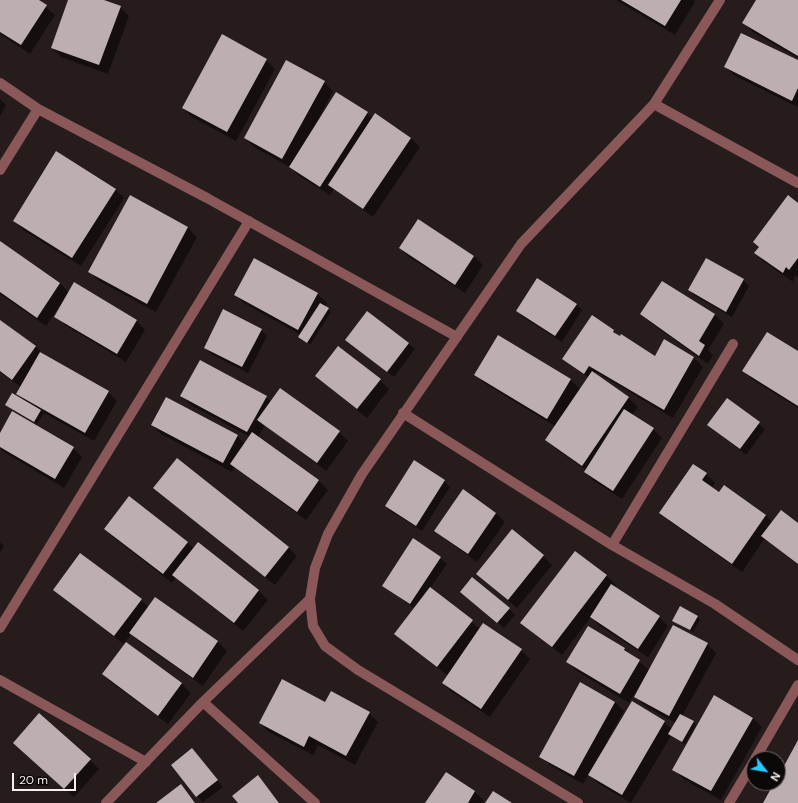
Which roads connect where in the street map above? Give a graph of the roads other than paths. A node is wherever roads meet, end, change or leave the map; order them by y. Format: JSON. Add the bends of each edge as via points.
{"nodes":[{"id":1,"x":720,"y":0,"type":"edge"},
{"id":2,"x":0,"y":83,"type":"edge"},
{"id":3,"x":654,"y":104,"type":"junction"},
{"id":4,"x":38,"y":109,"type":"junction"},
{"id":5,"x":0,"y":170,"type":"edge"},
{"id":6,"x":798,"y":183,"type":"edge"},
{"id":7,"x":249,"y":221,"type":"junction"},
{"id":8,"x":457,"y":337,"type":"junction"},
{"id":9,"x":733,"y":344,"type":"dead end"},
{"id":10,"x":403,"y":413,"type":"junction"},
{"id":11,"x":612,"y":545,"type":"junction"},
{"id":12,"x":310,"y":599,"type":"junction"},
{"id":13,"x":0,"y":628,"type":"edge"},
{"id":14,"x":798,"y":660,"type":"edge"},
{"id":15,"x":0,"y":680,"type":"edge"},
{"id":16,"x":798,"y":685,"type":"edge"},
{"id":17,"x":203,"y":702,"type":"junction"},
{"id":18,"x":759,"y":751,"type":"edge"},
{"id":19,"x":146,"y":762,"type":"junction"},
{"id":20,"x":746,"y":774,"type":"edge"},
{"id":21,"x":106,"y":803,"type":"edge"},
{"id":22,"x":316,"y":803,"type":"edge"},
{"id":23,"x":578,"y":803,"type":"edge"},
{"id":24,"x":729,"y":803,"type":"edge"}],
"edges":[{"from":1,"to":3,"type":"street"},
{"from":2,"to":4,"type":"street"},
{"from":3,"to":6,"type":"street"},
{"from":3,"to":8,"type":"street","via":[[521,244]]},
{"from":4,"to":5,"type":"street"},
{"from":4,"to":7,"type":"street"},
{"from":7,"to":8,"type":"street"},
{"from":7,"to":13,"type":"street"},
{"from":8,"to":10,"type":"street"},
{"from":9,"to":11,"type":"street"},
{"from":10,"to":11,"type":"street"},
{"from":10,"to":12,"type":"street","via":[[362,474],[328,534],[315,568]]},
{"from":11,"to":14,"type":"street","via":[[714,604]]},
{"from":12,"to":17,"type":"street"},
{"from":12,"to":23,"type":"street","via":[[313,626],[325,646],[358,670]]},
{"from":15,"to":19,"type":"street"},
{"from":16,"to":18,"type":"street"},
{"from":17,"to":19,"type":"street"},
{"from":17,"to":22,"type":"street"},
{"from":19,"to":21,"type":"street"},
{"from":20,"to":24,"type":"street"}]}
